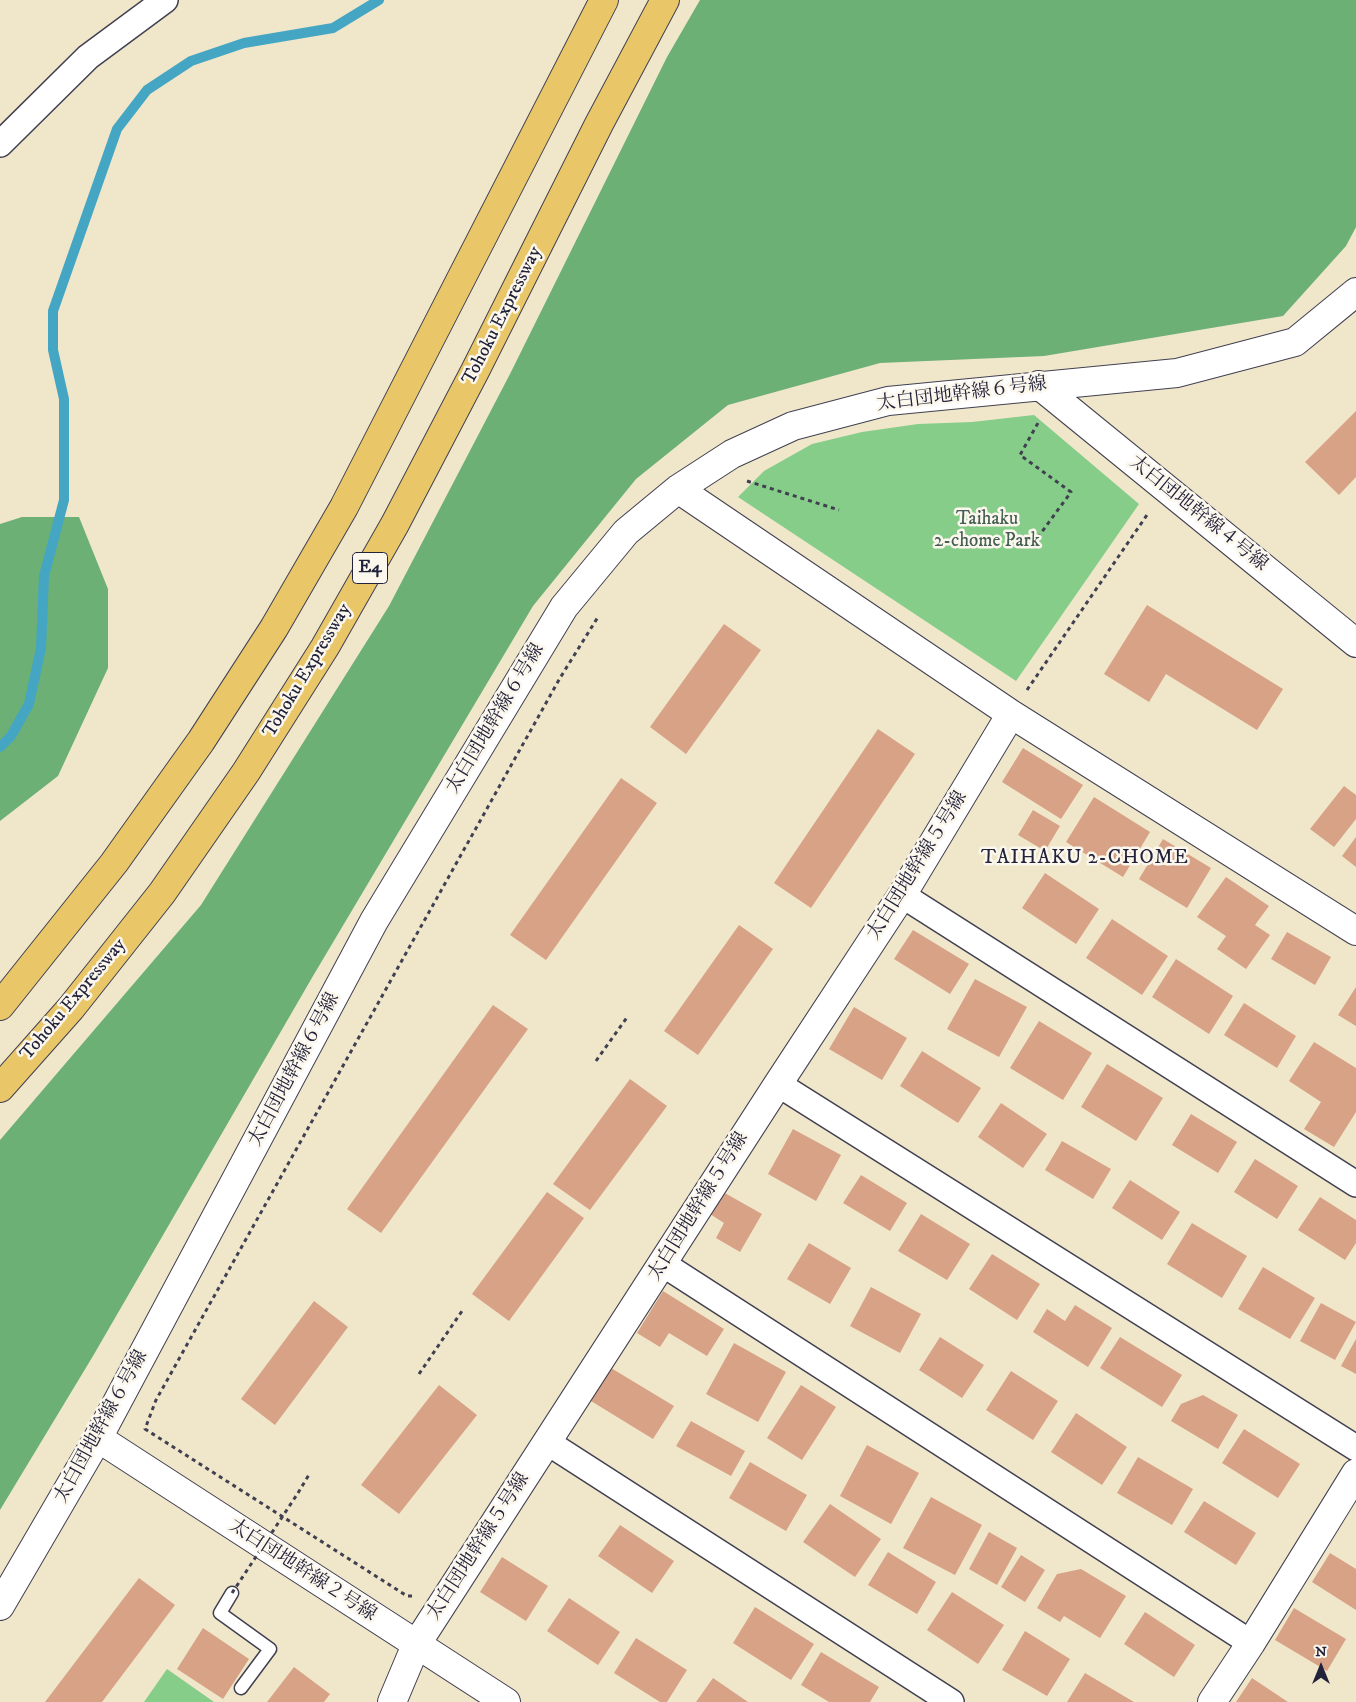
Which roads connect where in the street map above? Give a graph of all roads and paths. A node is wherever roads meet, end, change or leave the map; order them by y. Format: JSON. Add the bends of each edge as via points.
{"nodes":[{"id":1,"x":165,"y":0,"type":"edge"},
{"id":2,"x":604,"y":0,"type":"edge"},
{"id":3,"x":665,"y":0,"type":"edge"},
{"id":4,"x":0,"y":144,"type":"edge"},
{"id":5,"x":1356,"y":292,"type":"edge"},
{"id":6,"x":1039,"y":385,"type":"junction"},
{"id":7,"x":1061,"y":403,"type":"junction"},
{"id":8,"x":748,"y":475,"type":"dead end"},
{"id":9,"x":1165,"y":487,"type":"junction"},
{"id":10,"x":678,"y":489,"type":"junction"},
{"id":11,"x":839,"y":510,"type":"dead end"},
{"id":12,"x":1033,"y":544,"type":"dead end"},
{"id":13,"x":600,"y":614,"type":"dead end"},
{"id":14,"x":1356,"y":643,"type":"edge"},
{"id":15,"x":1011,"y":714,"type":"junction"},
{"id":16,"x":902,"y":896,"type":"junction"},
{"id":17,"x":1356,"y":931,"type":"edge"},
{"id":18,"x":0,"y":1006,"type":"edge"},
{"id":19,"x":628,"y":1016,"type":"dead end"},
{"id":20,"x":596,"y":1061,"type":"dead end"},
{"id":21,"x":778,"y":1084,"type":"junction"},
{"id":22,"x":0,"y":1088,"type":"edge"},
{"id":23,"x":1356,"y":1184,"type":"edge"},
{"id":24,"x":663,"y":1264,"type":"junction"},
{"id":25,"x":462,"y":1311,"type":"dead end"},
{"id":26,"x":419,"y":1374,"type":"dead end"},
{"id":27,"x":98,"y":1438,"type":"junction"},
{"id":28,"x":547,"y":1442,"type":"junction"},
{"id":29,"x":1356,"y":1448,"type":"edge"},
{"id":30,"x":310,"y":1473,"type":"dead end"},
{"id":31,"x":1356,"y":1473,"type":"edge"},
{"id":32,"x":232,"y":1593,"type":"joint"},
{"id":33,"x":414,"y":1596,"type":"dead end"},
{"id":34,"x":0,"y":1606,"type":"edge"},
{"id":35,"x":1251,"y":1643,"type":"junction"},
{"id":36,"x":416,"y":1645,"type":"junction"},
{"id":37,"x":241,"y":1688,"type":"dead end"},
{"id":38,"x":392,"y":1702,"type":"edge"},
{"id":39,"x":506,"y":1702,"type":"edge"},
{"id":40,"x":951,"y":1702,"type":"edge"},
{"id":41,"x":1212,"y":1702,"type":"edge"}],
"edges":[{"from":1,"to":4,"type":"street","via":[[88,57]]},
{"from":2,"to":18,"type":"highway","via":[[353,490],[274,628],[201,742],[114,863]]},
{"from":3,"to":22,"type":"highway","name":"Tohoku Expressway","number":"E4","via":[[395,524],[325,647],[246,772],[162,893],[71,1008]]},
{"from":5,"to":6,"type":"street","name":"太白団地幹線６号線","via":[[1294,342],[1177,373]]},
{"from":6,"to":7,"type":"street","name":"太白団地幹線４号線"},
{"from":6,"to":10,"type":"street","name":"太白団地幹線６号線","via":[[888,401],[792,426],[732,454]]},
{"from":7,"to":9,"type":"street","name":"太白団地幹線４号線"},
{"from":7,"to":12,"type":"path","via":[[1048,405],[1020,456],[1072,492]]},
{"from":8,"to":11,"type":"path","via":[[741,480]]},
{"from":9,"to":14,"type":"street","name":"太白団地幹線４号線"},
{"from":9,"to":15,"type":"path"},
{"from":10,"to":15,"type":"street"},
{"from":10,"to":27,"type":"street","name":"太白団地幹線６号線","via":[[626,532],[564,607],[374,921]]},
{"from":13,"to":33,"type":"path","via":[[555,687],[156,1400],[145,1429],[408,1596]]},
{"from":15,"to":16,"type":"street","name":"太白団地幹線５号線"},
{"from":15,"to":17,"type":"street"},
{"from":16,"to":21,"type":"street","name":"太白団地幹線５号線"},
{"from":16,"to":23,"type":"street"},
{"from":19,"to":20,"type":"path"},
{"from":21,"to":24,"type":"street","name":"太白団地幹線５号線"},
{"from":21,"to":29,"type":"street"},
{"from":24,"to":28,"type":"street","name":"太白団地幹線５号線"},
{"from":24,"to":35,"type":"street"},
{"from":25,"to":26,"type":"path"},
{"from":27,"to":34,"type":"street","name":"太白団地幹線６号線"},
{"from":27,"to":36,"type":"street","name":"太白団地幹線２号線"},
{"from":28,"to":36,"type":"street","name":"太白団地幹線５号線"},
{"from":28,"to":40,"type":"street"},
{"from":30,"to":32,"type":"path","bridge":true},
{"from":31,"to":35,"type":"street"},
{"from":32,"to":37,"type":"lane","via":[[220,1613],[270,1649]]},
{"from":35,"to":41,"type":"street"},
{"from":36,"to":38,"type":"street","name":"太白団地幹線５号線"},
{"from":36,"to":39,"type":"street","name":"太白団地幹線２号線"}]}
